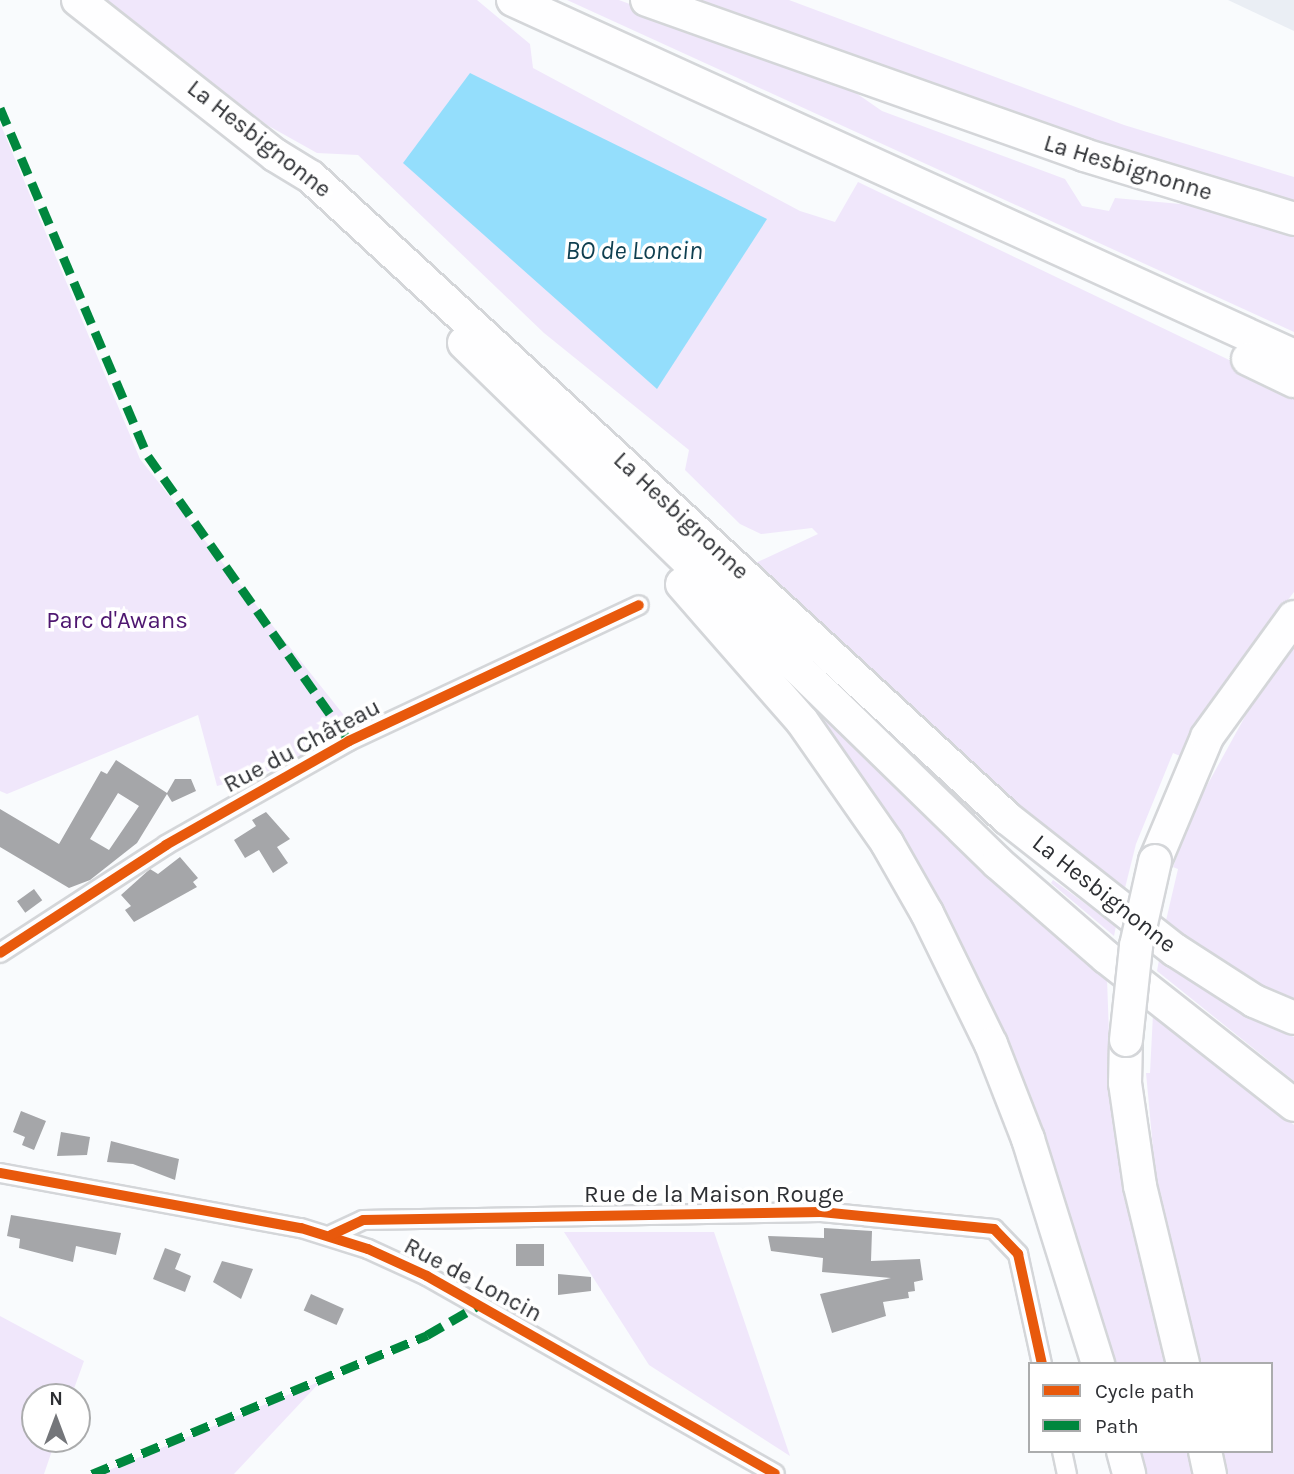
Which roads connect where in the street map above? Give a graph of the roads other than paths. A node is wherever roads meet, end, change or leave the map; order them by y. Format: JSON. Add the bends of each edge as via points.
{"nodes":[{"id":1,"x":78,"y":0,"type":"edge"},
{"id":2,"x":513,"y":0,"type":"edge"},
{"id":3,"x":647,"y":0,"type":"edge"},
{"id":4,"x":761,"y":116,"type":"junction"},
{"id":5,"x":275,"y":155,"type":"junction"},
{"id":6,"x":1294,"y":219,"type":"edge"},
{"id":7,"x":1294,"y":356,"type":"edge"},
{"id":8,"x":1294,"y":381,"type":"edge"},
{"id":9,"x":575,"y":451,"type":"junction"},
{"id":10,"x":639,"y":605,"type":"dead end"},
{"id":11,"x":1294,"y":617,"type":"edge"},
{"id":12,"x":0,"y":953,"type":"edge"},
{"id":13,"x":1294,"y":1018,"type":"edge"},
{"id":14,"x":1294,"y":1105,"type":"edge"},
{"id":15,"x":0,"y":1173,"type":"edge"},
{"id":16,"x":331,"y":1236,"type":"junction"},
{"id":17,"x":1042,"y":1362,"type":"edge"},
{"id":18,"x":1097,"y":1362,"type":"edge"},
{"id":19,"x":1183,"y":1362,"type":"edge"},
{"id":20,"x":1062,"y":1453,"type":"edge"},
{"id":21,"x":1124,"y":1453,"type":"edge"},
{"id":22,"x":1205,"y":1453,"type":"edge"},
{"id":23,"x":775,"y":1474,"type":"edge"},
{"id":24,"x":1067,"y":1474,"type":"edge"},
{"id":25,"x":1129,"y":1474,"type":"edge"},
{"id":26,"x":1210,"y":1474,"type":"edge"}],
"edges":[{"from":1,"to":5,"type":"highway","name":"La Hesbignonne"},
{"from":2,"to":4,"type":"highway"},
{"from":3,"to":6,"type":"highway","name":"La Hesbignonne","via":[[1084,155]]},
{"from":4,"to":7,"type":"highway"},
{"from":4,"to":8,"type":"highway","via":[[787,139]]},
{"from":5,"to":9,"type":"highway","via":[[302,192]]},
{"from":5,"to":13,"type":"highway","name":"La Hesbignonne","via":[[311,177],[480,328],[1017,826],[1175,950],[1254,1001]]},
{"from":9,"to":14,"type":"highway","via":[[998,863],[1106,957]]},
{"from":9,"to":18,"type":"highway","via":[[585,481],[802,721],[887,843],[991,1044],[1028,1139]]},
{"from":10,"to":12,"type":"street","name":"Rue du Château","via":[[349,741],[166,845]]},
{"from":11,"to":19,"type":"highway","bridge":true,"via":[[1207,737],[1155,861],[1136,946],[1125,1083],[1140,1186]]},
{"from":15,"to":16,"type":"street","name":"Rue de Loncin"},
{"from":16,"to":17,"type":"street","name":"Rue de la Maison Rouge","via":[[363,1220],[821,1212],[994,1229],[1018,1254]]},
{"from":16,"to":23,"type":"street","name":"Rue de Loncin","via":[[427,1276]]},
{"from":20,"to":24,"type":"street"},
{"from":21,"to":25,"type":"highway"},
{"from":22,"to":26,"type":"highway"}]}
